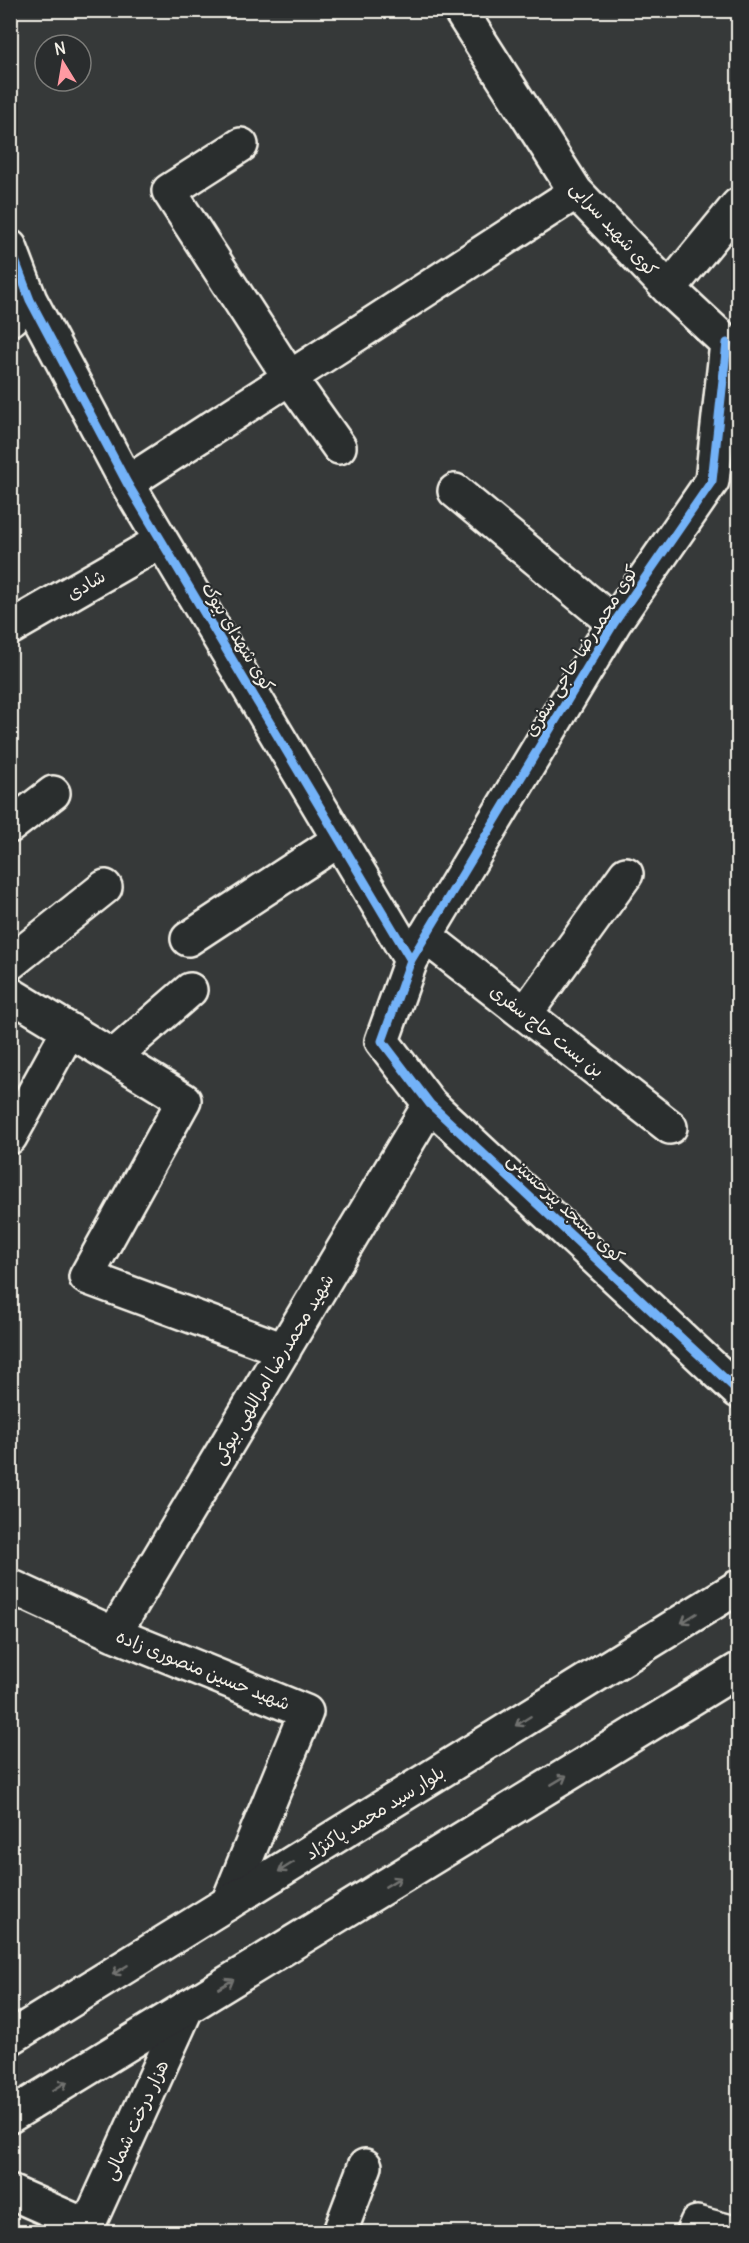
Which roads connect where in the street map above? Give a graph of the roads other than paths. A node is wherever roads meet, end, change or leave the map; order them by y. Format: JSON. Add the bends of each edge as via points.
{"nodes":[{"id":1,"x":460,"y":10,"type":"edge"},
{"id":2,"x":241,"y":145,"type":"dead end"},
{"id":3,"x":576,"y":192,"type":"junction"},
{"id":4,"x":738,"y":205,"type":"edge"},
{"id":5,"x":10,"y":248,"type":"edge"},
{"id":6,"x":669,"y":289,"type":"junction"},
{"id":7,"x":20,"y":309,"type":"edge"},
{"id":8,"x":733,"y":342,"type":"edge"},
{"id":9,"x":290,"y":378,"type":"junction"},
{"id":10,"x":339,"y":447,"type":"dead end"},
{"id":11,"x":128,"y":483,"type":"junction"},
{"id":12,"x":455,"y":491,"type":"dead end"},
{"id":13,"x":161,"y":541,"type":"junction"},
{"id":14,"x":614,"y":623,"type":"junction"},
{"id":15,"x":10,"y":628,"type":"edge"},
{"id":16,"x":53,"y":794,"type":"dead end"},
{"id":17,"x":10,"y":826,"type":"edge"},
{"id":18,"x":339,"y":840,"type":"junction"},
{"id":19,"x":626,"y":874,"type":"dead end"},
{"id":20,"x":105,"y":888,"type":"dead end"},
{"id":21,"x":189,"y":939,"type":"dead end"},
{"id":22,"x":418,"y":948,"type":"junction"},
{"id":23,"x":10,"y":963,"type":"edge"},
{"id":24,"x":190,"y":990,"type":"dead end"},
{"id":25,"x":10,"y":994,"type":"edge"},
{"id":26,"x":525,"y":1014,"type":"junction"},
{"id":27,"x":69,"y":1030,"type":"junction"},
{"id":28,"x":113,"y":1056,"type":"junction"},
{"id":29,"x":430,"y":1104,"type":"junction"},
{"id":30,"x":670,"y":1126,"type":"dead end"},
{"id":31,"x":10,"y":1137,"type":"edge"},
{"id":32,"x":284,"y":1350,"type":"junction"},
{"id":33,"x":738,"y":1391,"type":"edge"},
{"id":34,"x":10,"y":1586,"type":"edge"},
{"id":35,"x":738,"y":1587,"type":"edge"},
{"id":36,"x":114,"y":1634,"type":"junction"},
{"id":37,"x":738,"y":1670,"type":"edge"},
{"id":38,"x":228,"y":1903,"type":"junction"},
{"id":39,"x":187,"y":2007,"type":"junction"},
{"id":40,"x":10,"y":2038,"type":"edge"},
{"id":41,"x":10,"y":2116,"type":"edge"},
{"id":42,"x":365,"y":2166,"type":"dead end"},
{"id":43,"x":10,"y":2192,"type":"edge"},
{"id":44,"x":86,"y":2229,"type":"edge"},
{"id":45,"x":340,"y":2232,"type":"edge"},
{"id":46,"x":693,"y":2232,"type":"edge"},
{"id":47,"x":731,"y":2232,"type":"edge"}],
"edges":[{"from":1,"to":3,"type":"street","name":"کوی شهید سرایی"},
{"from":2,"to":9,"type":"street","via":[[169,191]]},
{"from":3,"to":6,"type":"street","name":"کوی شهید سرایی"},
{"from":3,"to":9,"type":"street"},
{"from":4,"to":6,"type":"street"},
{"from":5,"to":7,"type":"street","name":"کوی شهدای بیوک"},
{"from":6,"to":8,"type":"street","name":"کوی شهید سرایی"},
{"from":7,"to":11,"type":"street","name":"کوی شهدای بیوک"},
{"from":8,"to":14,"type":"street","name":"کوی محمدرضا حاجی سفری","via":[[712,481]]},
{"from":9,"to":10,"type":"street"},
{"from":9,"to":11,"type":"street"},
{"from":11,"to":13,"type":"street","name":"کوی شهدای بیوک"},
{"from":12,"to":14,"type":"street"},
{"from":13,"to":15,"type":"street","name":"شادی"},
{"from":13,"to":18,"type":"street","name":"کوی شهدای بیوک"},
{"from":14,"to":22,"type":"street","name":"کوی محمدرضا حاجی سفری"},
{"from":16,"to":17,"type":"street"},
{"from":18,"to":21,"type":"street"},
{"from":18,"to":22,"type":"street","name":"کوی شهدای بیوک"},
{"from":19,"to":26,"type":"street"},
{"from":20,"to":23,"type":"street"},
{"from":22,"to":26,"type":"street","name":"بن بست حاج سفری"},
{"from":22,"to":29,"type":"street","name":"کوی مسجد پیرحسینی","via":[[382,1041]]},
{"from":24,"to":28,"type":"street"},
{"from":25,"to":27,"type":"street"},
{"from":26,"to":30,"type":"street","name":"بن بست حاج سفری"},
{"from":27,"to":28,"type":"street"},
{"from":27,"to":31,"type":"street"},
{"from":28,"to":32,"type":"street","via":[[184,1100],[86,1277]]},
{"from":29,"to":32,"type":"street","name":"شهید محمدرضا امراللهی بیوکی"},
{"from":29,"to":33,"type":"street","name":"کوی مسجد پیرحسینی"},
{"from":32,"to":36,"type":"street","name":"شهید محمدرضا امراللهی بیوکی"},
{"from":34,"to":36,"type":"street","name":"شهید حسین منصوری زاده"},
{"from":35,"to":38,"type":"street","name":"بلوار سید محمد پاکنژاد","one_way":true},
{"from":36,"to":38,"type":"street","name":"شهید حسین منصوری زاده","via":[[306,1712]]},
{"from":39,"to":37,"type":"street","one_way":true},
{"from":38,"to":40,"type":"street","name":"بلوار سید محمد پاکنژاد","one_way":true},
{"from":41,"to":39,"type":"street","one_way":true},
{"from":39,"to":44,"type":"street","name":"هزار درخت شمالی"},
{"from":42,"to":45,"type":"street"},
{"from":43,"to":44,"type":"street"},
{"from":46,"to":47,"type":"street","via":[[697,2223]]}]}
